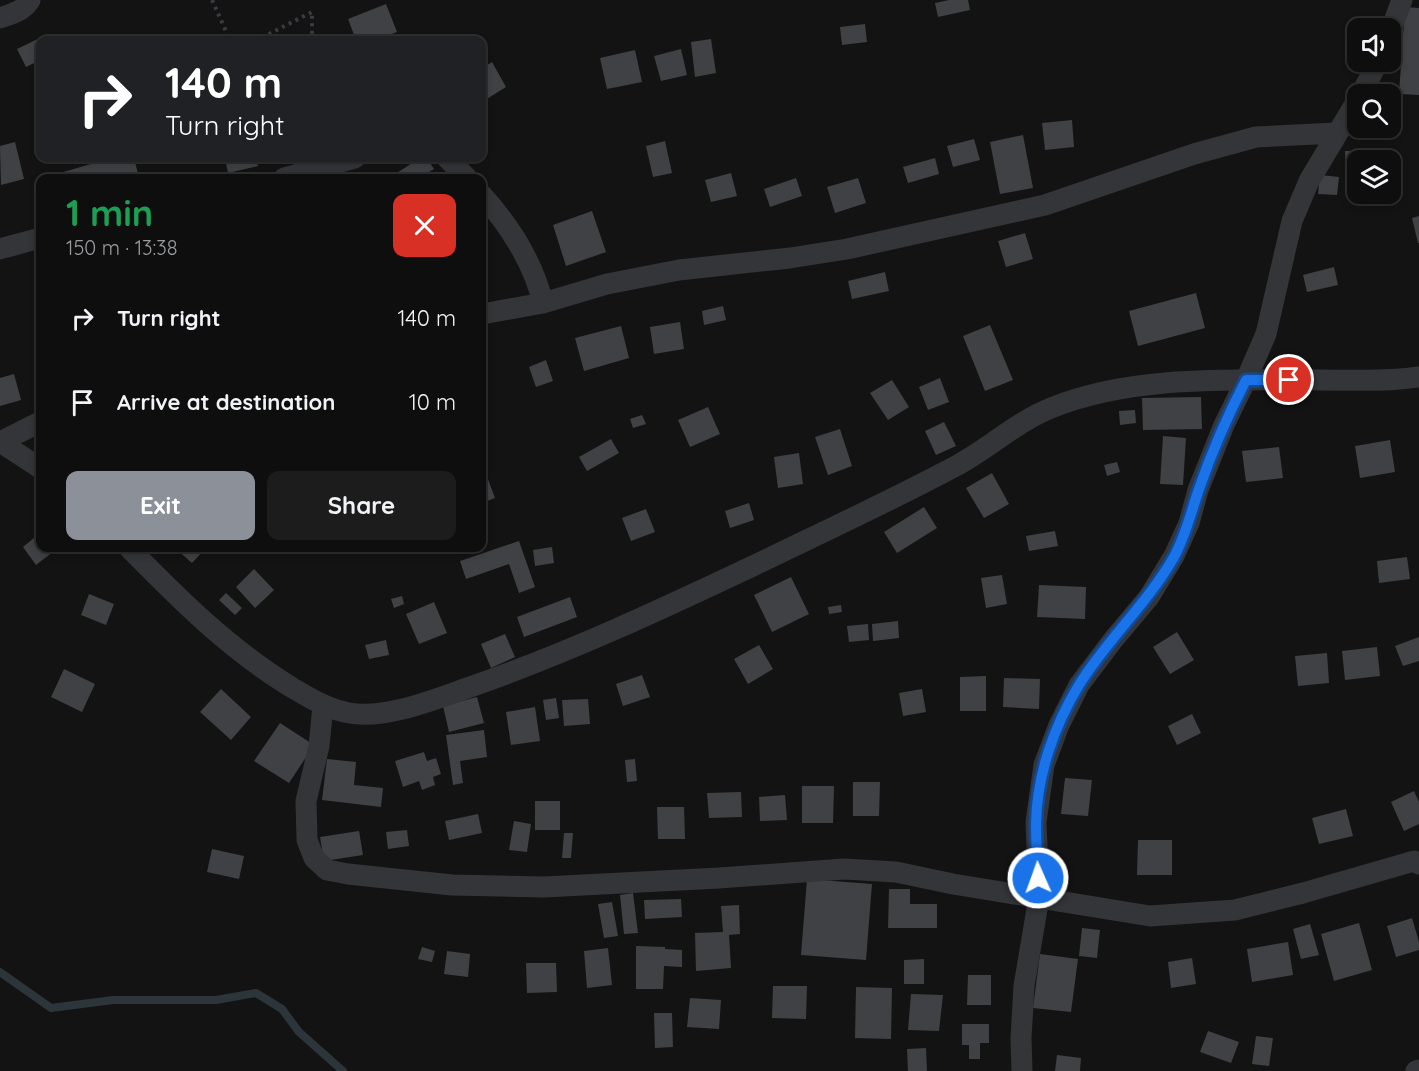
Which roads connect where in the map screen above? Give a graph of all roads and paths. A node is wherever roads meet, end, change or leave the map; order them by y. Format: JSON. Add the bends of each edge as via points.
{"nodes":[{"id":1,"x":30,"y":0,"type":"edge"},
{"id":2,"x":212,"y":0,"type":"edge"},
{"id":3,"x":1402,"y":0,"type":"edge"},
{"id":4,"x":0,"y":18,"type":"edge"},
{"id":5,"x":1395,"y":18,"type":"edge"},
{"id":6,"x":228,"y":36,"type":"edge"},
{"id":7,"x":263,"y":36,"type":"edge"},
{"id":8,"x":312,"y":36,"type":"edge"},
{"id":9,"x":1347,"y":116,"type":"edge"},
{"id":10,"x":1336,"y":133,"type":"junction"},
{"id":11,"x":341,"y":162,"type":"edge"},
{"id":12,"x":451,"y":162,"type":"edge"},
{"id":13,"x":298,"y":174,"type":"edge"},
{"id":14,"x":463,"y":174,"type":"edge"},
{"id":15,"x":486,"y":200,"type":"edge"},
{"id":16,"x":36,"y":239,"type":"edge"},
{"id":17,"x":0,"y":249,"type":"edge"},
{"id":18,"x":543,"y":303,"type":"junction"},
{"id":19,"x":486,"y":313,"type":"edge"},
{"id":20,"x":1419,"y":377,"type":"edge"},
{"id":21,"x":1246,"y":380,"type":"junction"},
{"id":22,"x":36,"y":424,"type":"edge"},
{"id":23,"x":0,"y":442,"type":"edge"},
{"id":24,"x":36,"y":465,"type":"edge"},
{"id":25,"x":133,"y":552,"type":"edge"},
{"id":26,"x":323,"y":706,"type":"junction"},
{"id":27,"x":1418,"y":861,"type":"edge"},
{"id":28,"x":1039,"y":897,"type":"junction"},
{"id":29,"x":1022,"y":1071,"type":"edge"}],
"edges":[{"from":1,"to":4,"type":"street","via":[[18,11]]},
{"from":2,"to":6,"type":"path"},
{"from":3,"to":5,"type":"street"},
{"from":7,"to":8,"type":"path","via":[[312,12]]},
{"from":9,"to":10,"type":"street"},
{"from":10,"to":18,"type":"street","via":[[1257,137],[1194,154],[1045,205],[847,249],[679,270],[608,284]]},
{"from":10,"to":21,"type":"street","via":[[1292,221],[1266,334]]},
{"from":11,"to":13,"type":"street"},
{"from":12,"to":14,"type":"street"},
{"from":15,"to":18,"type":"street","via":[[530,263]]},
{"from":16,"to":17,"type":"street"},
{"from":18,"to":19,"type":"street"},
{"from":20,"to":21,"type":"street"},
{"from":21,"to":26,"type":"street","via":[[1113,390],[1047,409],[958,465],[612,632],[518,670],[379,714],[351,714]]},
{"from":21,"to":28,"type":"street","via":[[1224,425],[1174,556],[1149,597],[1079,685],[1059,725],[1044,765],[1036,822]]},
{"from":22,"to":23,"type":"street"},
{"from":23,"to":24,"type":"street"},
{"from":25,"to":26,"type":"street","via":[[231,645]]},
{"from":26,"to":28,"type":"street","via":[[306,820],[307,840],[314,858],[327,870],[452,885],[544,887],[844,869],[896,872]]},
{"from":27,"to":28,"type":"street","via":[[1235,910],[1196,914],[1150,916]]},
{"from":28,"to":29,"type":"street","via":[[1024,986]]}]}
